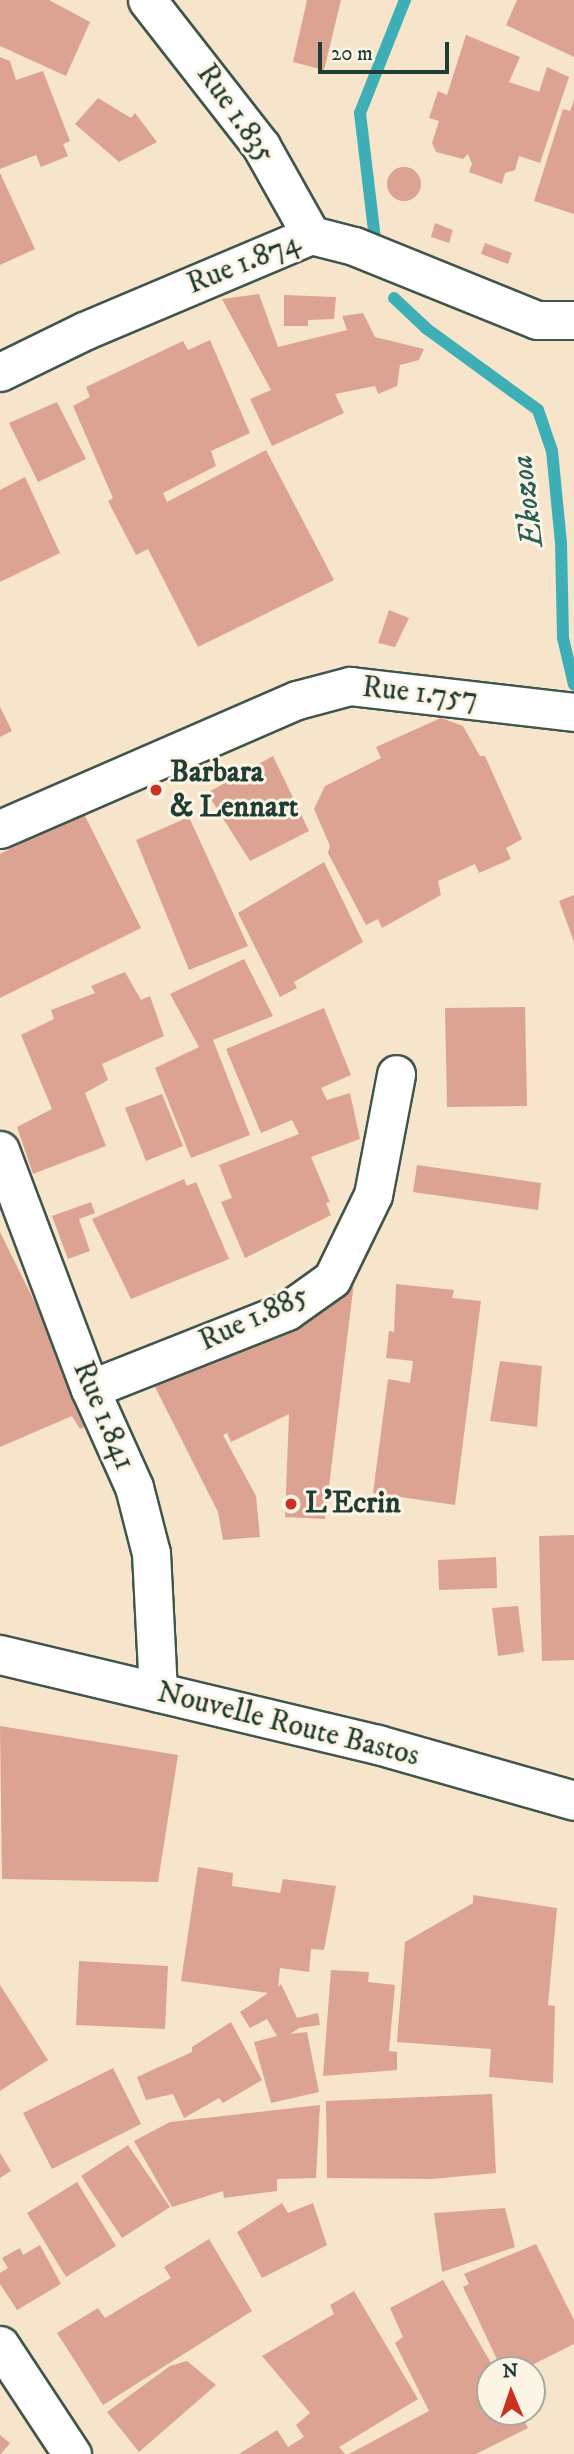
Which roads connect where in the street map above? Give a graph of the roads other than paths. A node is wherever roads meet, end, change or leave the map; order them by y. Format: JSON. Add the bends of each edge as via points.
{"nodes":[{"id":1,"x":147,"y":0,"type":"edge"},
{"id":2,"x":311,"y":235,"type":"junction"},
{"id":3,"x":574,"y":320,"type":"edge"},
{"id":4,"x":0,"y":372,"type":"edge"},
{"id":5,"x":574,"y":712,"type":"edge"},
{"id":6,"x":0,"y":829,"type":"edge"},
{"id":7,"x":396,"y":1074,"type":"dead end"},
{"id":8,"x":0,"y":1150,"type":"edge"},
{"id":9,"x":90,"y":1389,"type":"junction"},
{"id":10,"x":0,"y":1655,"type":"edge"},
{"id":11,"x":158,"y":1693,"type":"junction"},
{"id":12,"x":574,"y":1801,"type":"edge"},
{"id":13,"x":0,"y":2345,"type":"edge"},
{"id":14,"x":72,"y":2454,"type":"edge"}],
"edges":[{"from":1,"to":2,"type":"street","name":"Rue 1.835","via":[[261,146]]},
{"from":2,"to":3,"type":"street","name":"Rue 1.874","via":[[379,256],[537,320]]},
{"from":2,"to":4,"type":"street","name":"Rue 1.874","via":[[84,331]]},
{"from":5,"to":6,"type":"street","name":"Rue 1.757","via":[[350,685],[297,700]]},
{"from":7,"to":9,"type":"street","name":"Rue 1.885","via":[[373,1195],[332,1279],[287,1311]]},
{"from":8,"to":9,"type":"street","name":"Rue 1.841"},
{"from":9,"to":11,"type":"street","name":"Rue 1.841","via":[[134,1487],[151,1553]]},
{"from":10,"to":11,"type":"main road","name":"Nouvelle Route Bastos"},
{"from":11,"to":12,"type":"main road","name":"Nouvelle Route Bastos","via":[[378,1745]]},
{"from":13,"to":14,"type":"street"}]}
